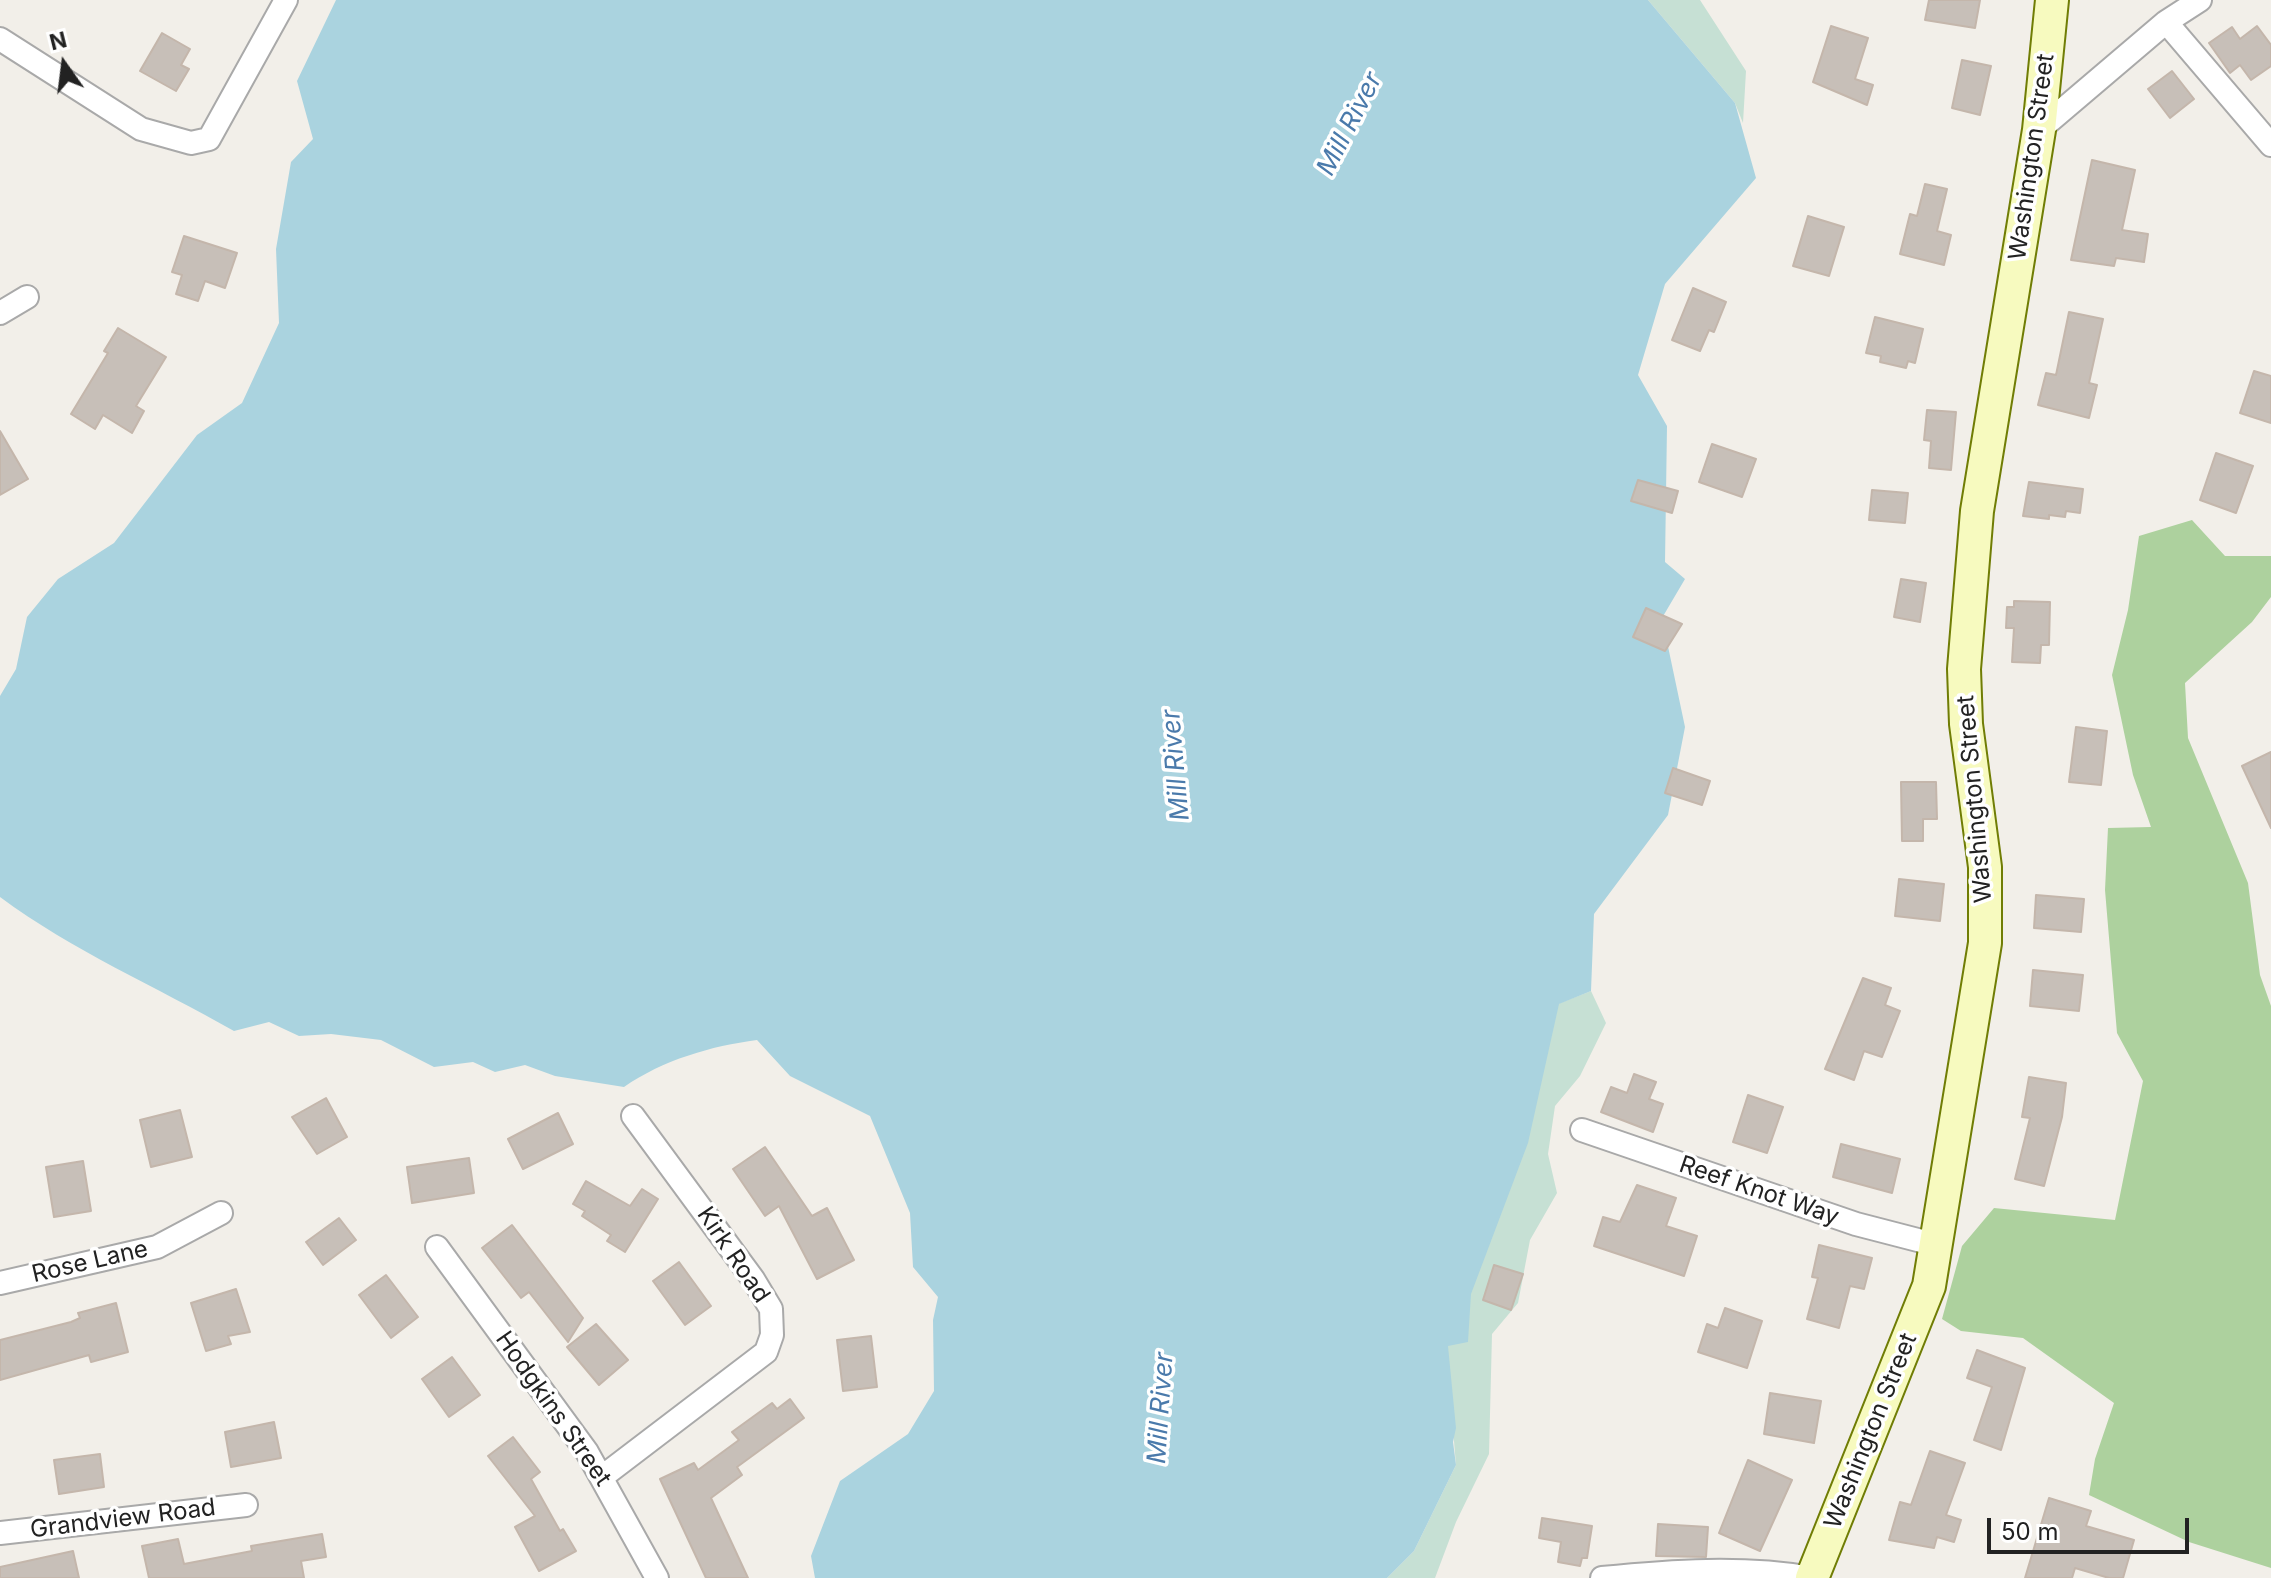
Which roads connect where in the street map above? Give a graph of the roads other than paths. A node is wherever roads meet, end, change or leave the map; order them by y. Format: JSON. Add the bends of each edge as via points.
{"nodes":[{"id":1,"x":286,"y":0,"type":"edge"},
{"id":2,"x":2052,"y":0,"type":"edge"},
{"id":3,"x":2200,"y":0,"type":"edge"},
{"id":4,"x":2166,"y":22,"type":"junction"},
{"id":5,"x":0,"y":39,"type":"edge"},
{"id":6,"x":2039,"y":130,"type":"junction"},
{"id":7,"x":2271,"y":145,"type":"edge"},
{"id":8,"x":27,"y":297,"type":"dead end"},
{"id":9,"x":0,"y":313,"type":"edge"},
{"id":10,"x":633,"y":1116,"type":"dead end"},
{"id":11,"x":1582,"y":1130,"type":"dead end"},
{"id":12,"x":221,"y":1213,"type":"dead end"},
{"id":13,"x":1937,"y":1245,"type":"junction"},
{"id":14,"x":437,"y":1247,"type":"dead end"},
{"id":15,"x":0,"y":1283,"type":"edge"},
{"id":16,"x":602,"y":1477,"type":"junction"},
{"id":17,"x":246,"y":1505,"type":"dead end"},
{"id":18,"x":0,"y":1533,"type":"edge"},
{"id":19,"x":657,"y":1578,"type":"edge"},
{"id":20,"x":1602,"y":1578,"type":"edge"},
{"id":21,"x":1812,"y":1578,"type":"edge"}],
"edges":[{"from":1,"to":5,"type":"street","via":[[209,139],[191,143],[141,129]]},
{"from":2,"to":6,"type":"main road","name":"Washington Street"},
{"from":3,"to":4,"type":"street"},
{"from":4,"to":6,"type":"street"},
{"from":4,"to":7,"type":"street"},
{"from":6,"to":13,"type":"main road","name":"Washington Street","via":[[1977,511],[1964,669],[1985,867],[1985,943]]},
{"from":8,"to":9,"type":"street"},
{"from":10,"to":16,"type":"street","name":"Kirk Road","via":[[753,1279],[771,1309],[772,1335],[766,1352]]},
{"from":11,"to":13,"type":"street","name":"Reef Knot Way","via":[[1856,1224]]},
{"from":12,"to":15,"type":"street","name":"Rose Lane","via":[[157,1247]]},
{"from":13,"to":21,"type":"main road","name":"Washington Street","via":[[1929,1286]]},
{"from":14,"to":16,"type":"street","name":"Hodgkins Street"},
{"from":16,"to":19,"type":"street","name":"Hodgkins Street"},
{"from":17,"to":18,"type":"street","name":"Grandview Road"},
{"from":20,"to":21,"type":"street","via":[[1707,1571]]}]}
